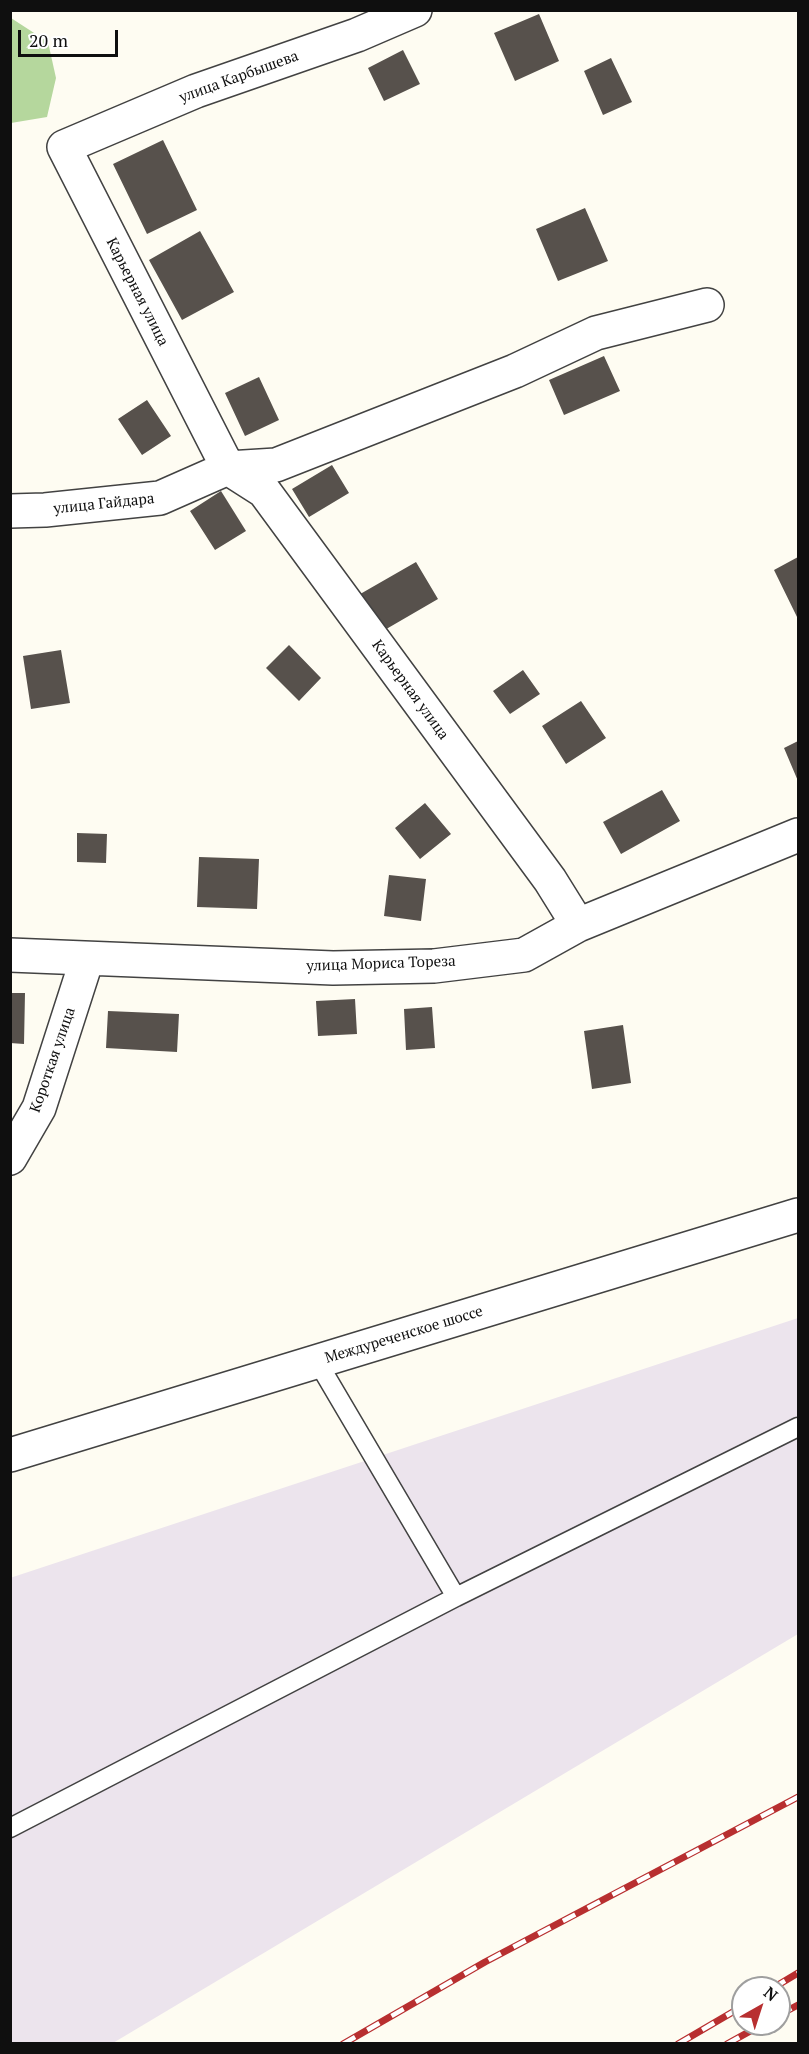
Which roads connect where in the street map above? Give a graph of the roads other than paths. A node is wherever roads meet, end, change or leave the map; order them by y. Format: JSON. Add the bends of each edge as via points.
{"nodes":[{"id":1,"x":415,"y":10,"type":"edge"},
{"id":2,"x":64,"y":147,"type":"joint"},
{"id":3,"x":707,"y":305,"type":"dead end"},
{"id":4,"x":228,"y":468,"type":"junction"},
{"id":5,"x":10,"y":511,"type":"edge"},
{"id":6,"x":798,"y":835,"type":"edge"},
{"id":7,"x":578,"y":925,"type":"junction"},
{"id":8,"x":10,"y":955,"type":"edge"},
{"id":9,"x":87,"y":959,"type":"junction"},
{"id":10,"x":10,"y":1158,"type":"edge"},
{"id":11,"x":798,"y":1215,"type":"edge"},
{"id":12,"x":317,"y":1361,"type":"junction"},
{"id":13,"x":798,"y":1427,"type":"edge"},
{"id":14,"x":10,"y":1455,"type":"edge"},
{"id":15,"x":456,"y":1597,"type":"junction"},
{"id":16,"x":10,"y":1828,"type":"edge"}],
"edges":[{"from":1,"to":2,"type":"street","name":"улица Карбышева","via":[[357,35],[196,90]]},
{"from":2,"to":4,"type":"street","name":"Карьерная улица"},
{"from":3,"to":4,"type":"street","via":[[596,333],[515,371],[276,465]]},
{"from":4,"to":5,"type":"street","name":"улица Гайдара","via":[[160,498]]},
{"from":4,"to":7,"type":"street","name":"Карьерная улица","via":[[264,491],[550,880]]},
{"from":6,"to":7,"type":"street","name":"улица Мориса Тореза"},
{"from":7,"to":9,"type":"street","name":"улица Мориса Тореза","via":[[524,954],[434,966],[333,968]]},
{"from":8,"to":9,"type":"street","name":"улица Мориса Тореза"},
{"from":9,"to":10,"type":"street","name":"Короткая улица","via":[[39,1108]]},
{"from":11,"to":12,"type":"street","name":"Междуреченское шоссе"},
{"from":12,"to":14,"type":"street","name":"Междуреченское шоссе"},
{"from":12,"to":15,"type":"lane"},
{"from":13,"to":15,"type":"lane"},
{"from":15,"to":16,"type":"lane"}]}
